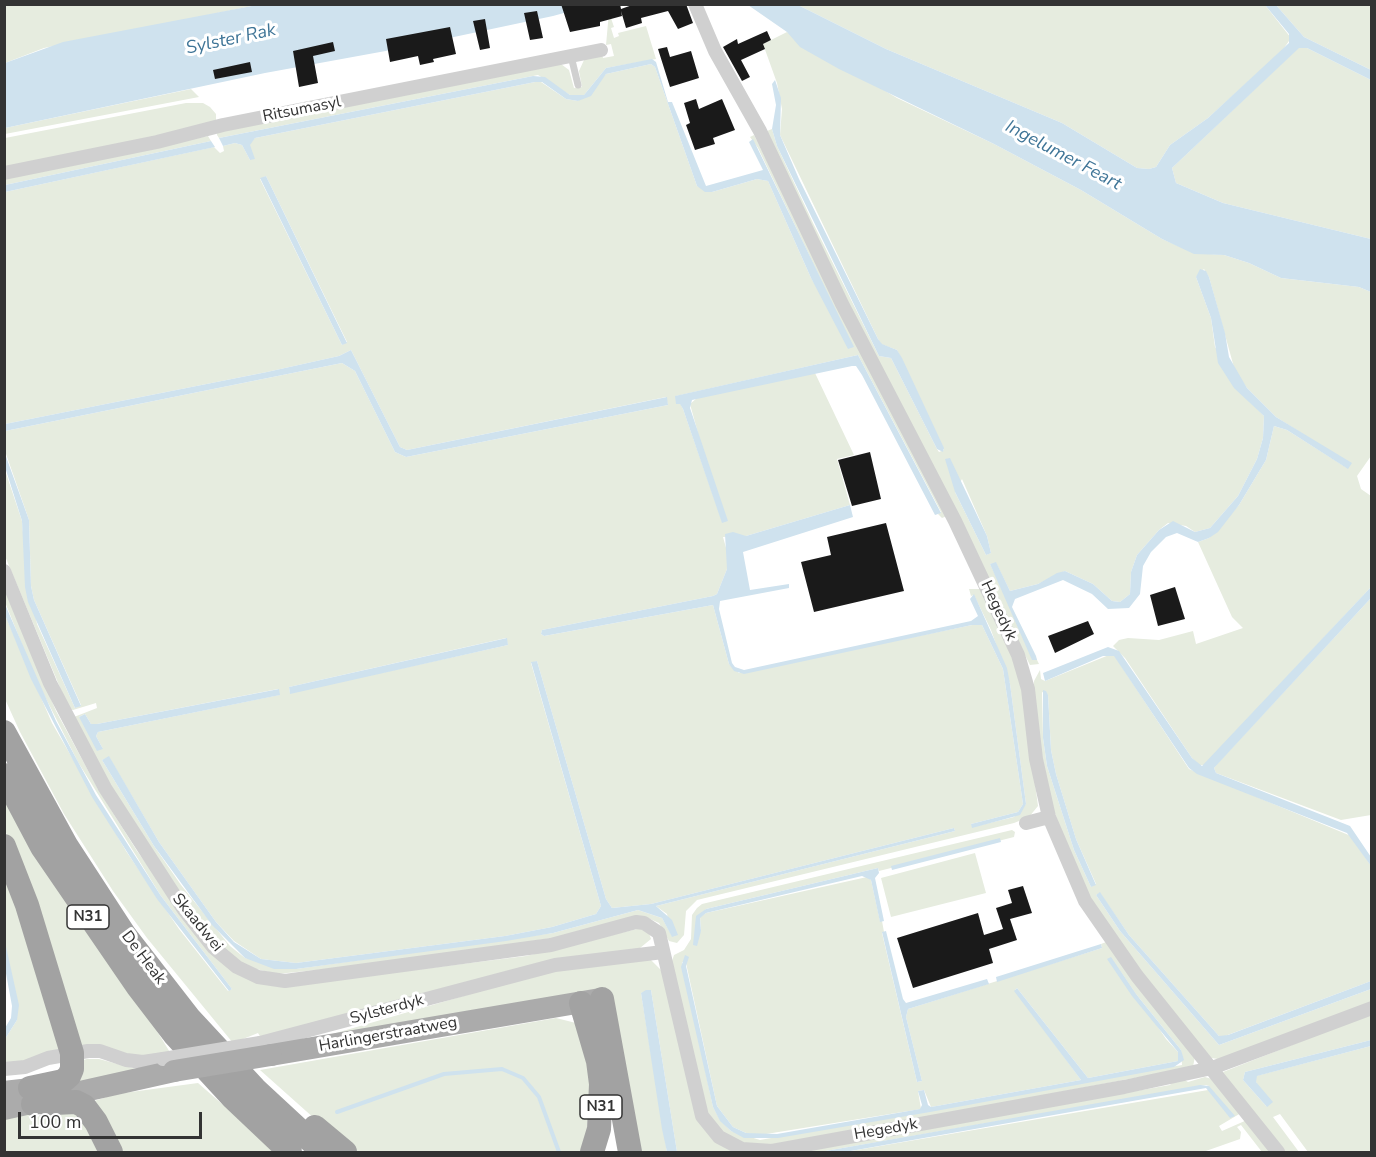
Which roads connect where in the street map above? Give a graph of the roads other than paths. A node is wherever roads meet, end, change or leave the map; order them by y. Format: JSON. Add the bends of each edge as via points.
{"nodes":[{"id":1,"x":695,"y":4,"type":"edge"},
{"id":2,"x":601,"y":50,"type":"dead end"},
{"id":3,"x":571,"y":56,"type":"junction"},
{"id":4,"x":578,"y":85,"type":"dead end"},
{"id":5,"x":4,"y":173,"type":"edge"},
{"id":6,"x":4,"y":571,"type":"edge"},
{"id":7,"x":4,"y":732,"type":"edge"},
{"id":8,"x":4,"y":775,"type":"edge"},
{"id":9,"x":1050,"y":817,"type":"junction"},
{"id":10,"x":1026,"y":823,"type":"dead end"},
{"id":11,"x":66,"y":845,"type":"junction"},
{"id":12,"x":4,"y":846,"type":"edge"},
{"id":13,"x":663,"y":952,"type":"junction"},
{"id":14,"x":592,"y":1001,"type":"junction"},
{"id":15,"x":1371,"y":1008,"type":"edge"},
{"id":16,"x":265,"y":1049,"type":"junction"},
{"id":17,"x":72,"y":1053,"type":"junction"},
{"id":18,"x":169,"y":1065,"type":"junction"},
{"id":19,"x":1212,"y":1068,"type":"junction"},
{"id":20,"x":4,"y":1069,"type":"edge"},
{"id":21,"x":4,"y":1092,"type":"edge"},
{"id":22,"x":31,"y":1096,"type":"junction"},
{"id":23,"x":4,"y":1109,"type":"edge"},
{"id":24,"x":111,"y":1152,"type":"edge"},
{"id":25,"x":290,"y":1152,"type":"edge"},
{"id":26,"x":323,"y":1152,"type":"edge"},
{"id":27,"x":345,"y":1152,"type":"edge"},
{"id":28,"x":592,"y":1152,"type":"edge"},
{"id":29,"x":630,"y":1152,"type":"edge"},
{"id":30,"x":1278,"y":1152,"type":"edge"}],
"edges":[{"from":1,"to":9,"type":"street","name":"Hegedyk","via":[[842,304],[967,545],[1018,655],[1028,689],[1036,759]]},
{"from":2,"to":3,"type":"street","name":"Ritsumasyl"},
{"from":3,"to":4,"type":"lane"},
{"from":3,"to":5,"type":"street","name":"Ritsumasyl"},
{"from":6,"to":13,"type":"street","name":"Skaadwei","via":[[50,684],[105,788],[184,910],[213,947],[237,967],[258,977],[305,979],[551,945],[636,922],[655,928]]},
{"from":7,"to":11,"type":"highway","name":"De Heak","number":"N31"},
{"from":8,"to":25,"type":"highway","name":"De Heak","number":"N31","via":[[42,848],[138,987],[232,1098]]},
{"from":9,"to":10,"type":"street"},
{"from":9,"to":19,"type":"street","name":"Hegedyk","via":[[1084,901],[1137,976]]},
{"from":11,"to":26,"type":"highway","name":"De Heak","number":"N31","via":[[124,934],[190,1019],[255,1089]]},
{"from":11,"to":27,"type":"highway","number":"N31","via":[[208,1020],[265,1082]]},
{"from":12,"to":17,"type":"highway"},
{"from":13,"to":16,"type":"street","name":"Sylsterdyk","via":[[555,964]]},
{"from":13,"to":19,"type":"street","name":"Hegedyk","via":[[702,1116],[719,1137],[742,1149],[772,1151]]},
{"from":14,"to":16,"type":"main road","name":"Harlingerstraatweg"},
{"from":14,"to":28,"type":"highway","number":"N31","via":[[601,1084],[599,1129]]},
{"from":14,"to":29,"type":"highway","number":"N31"},
{"from":15,"to":19,"type":"street","name":"Hegedyk"},
{"from":16,"to":18,"type":"main road","name":"Harlingerstraatweg","bridge":true},
{"from":17,"to":18,"type":"street","via":[[100,1051],[126,1060]]},
{"from":17,"to":20,"type":"street"},
{"from":17,"to":22,"type":"highway","via":[[69,1076]]},
{"from":18,"to":22,"type":"main road","name":"Harlingerstraatweg"},
{"from":19,"to":30,"type":"street","name":"Hegedyk"},
{"from":21,"to":22,"type":"main road","name":"Harlingerstraatweg"},
{"from":22,"to":23,"type":"main road","name":"Harlingerstraatweg"},
{"from":22,"to":24,"type":"highway","via":[[84,1106]]}]}
